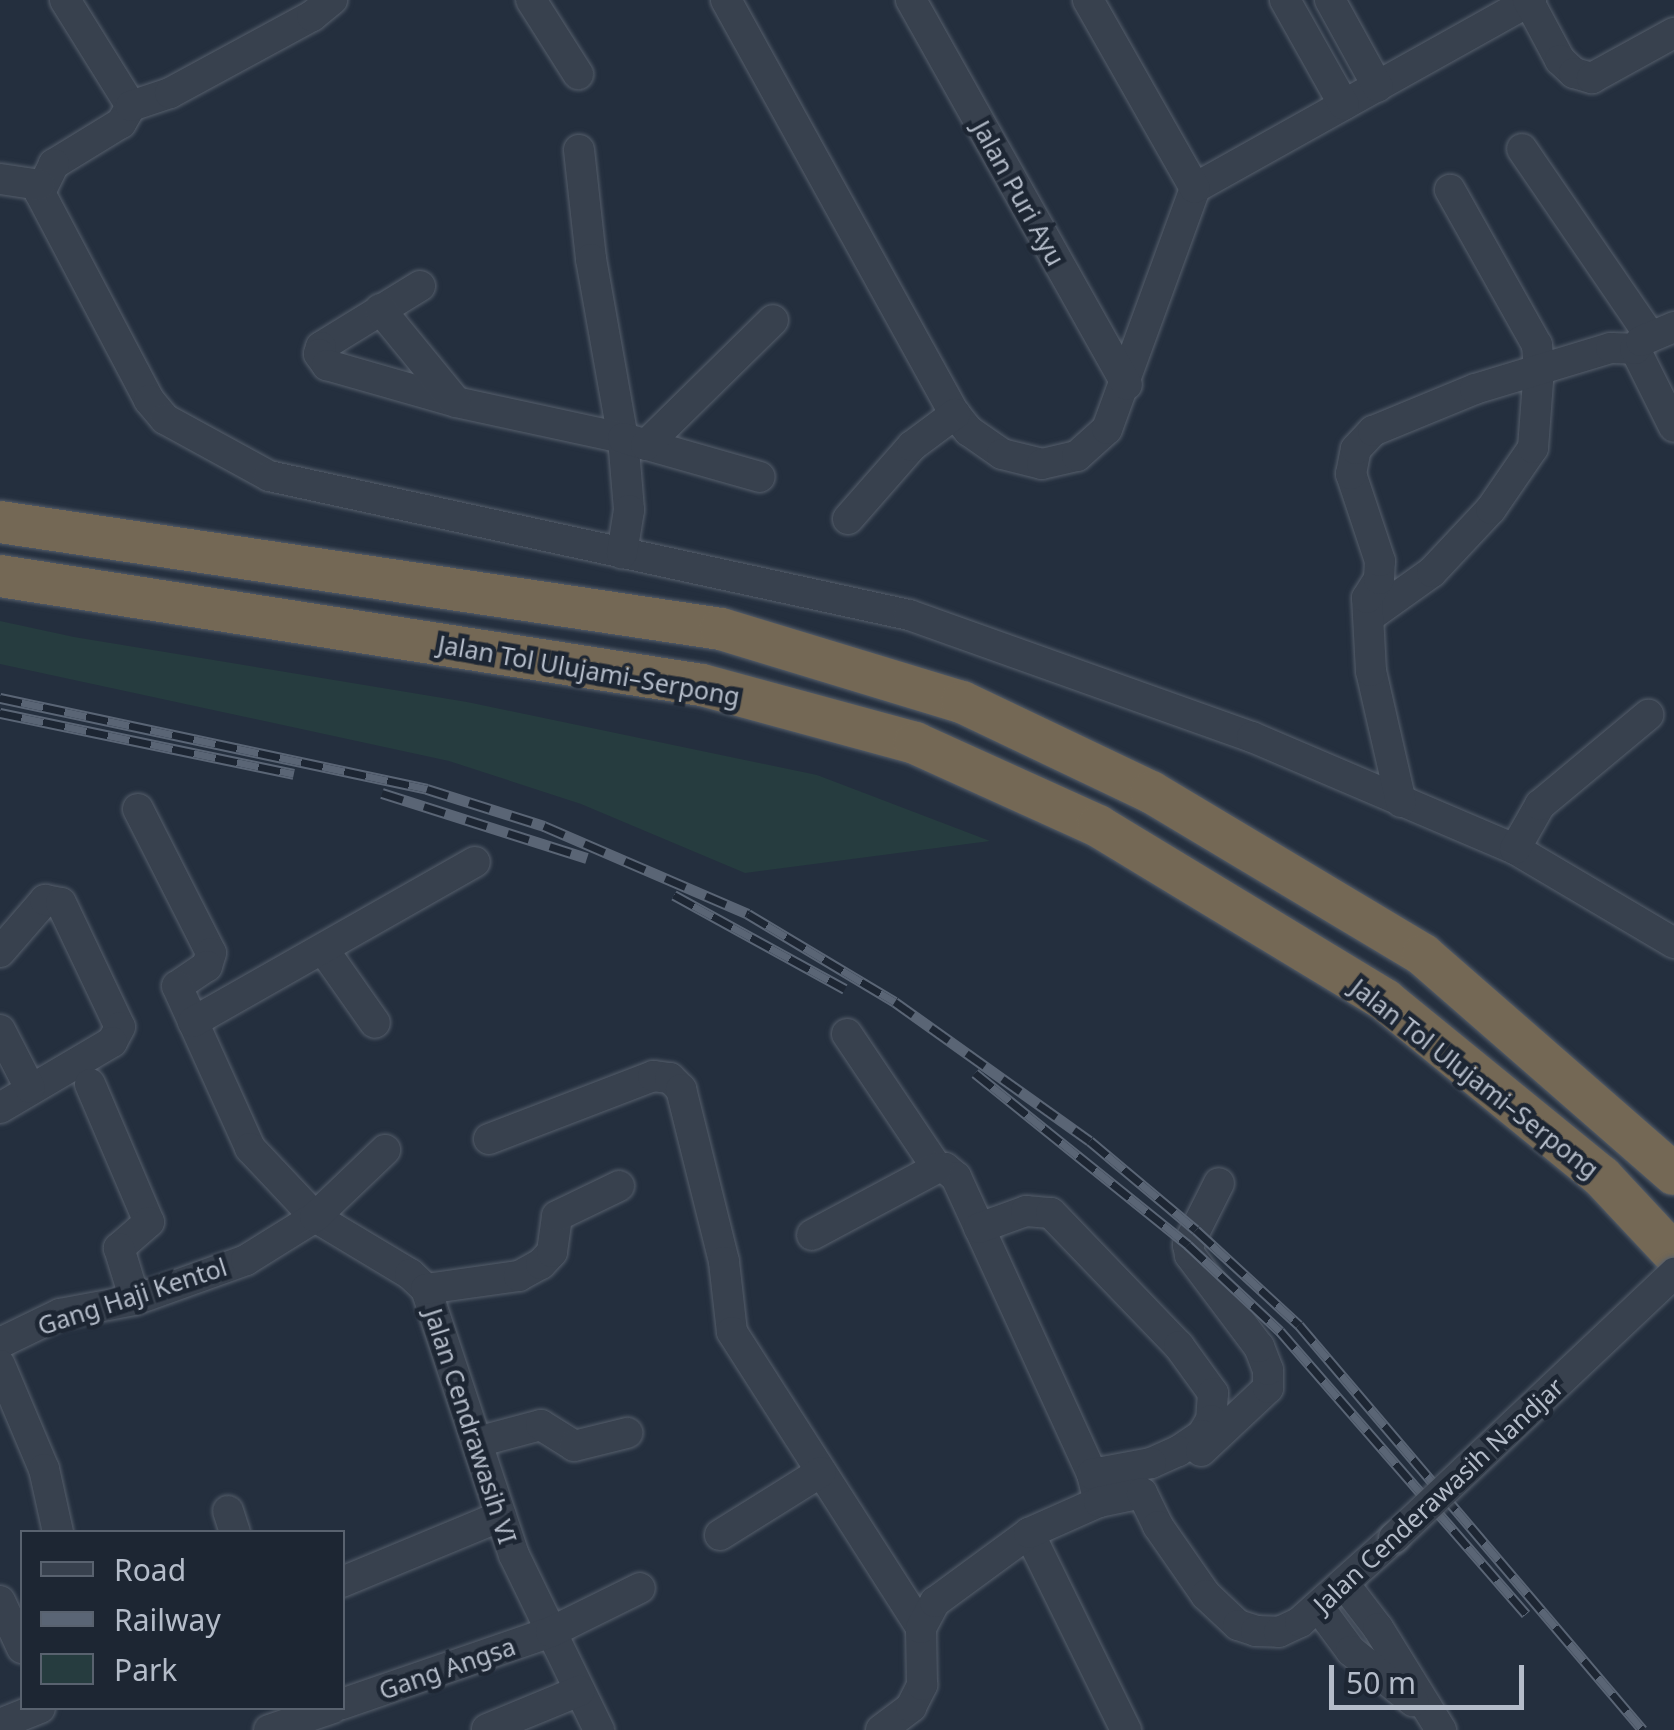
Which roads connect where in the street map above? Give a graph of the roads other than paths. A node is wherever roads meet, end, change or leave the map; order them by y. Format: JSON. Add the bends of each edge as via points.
{"nodes":[{"id":1,"x":65,"y":0,"type":"edge"},
{"id":2,"x":332,"y":0,"type":"edge"},
{"id":3,"x":531,"y":0,"type":"edge"},
{"id":4,"x":726,"y":0,"type":"edge"},
{"id":5,"x":911,"y":0,"type":"edge"},
{"id":6,"x":1088,"y":0,"type":"edge"},
{"id":7,"x":1285,"y":0,"type":"edge"},
{"id":8,"x":1330,"y":0,"type":"edge"},
{"id":9,"x":1530,"y":0,"type":"edge"},
{"id":10,"x":1674,"y":33,"type":"edge"},
{"id":11,"x":578,"y":74,"type":"dead end"},
{"id":12,"x":1378,"y":87,"type":"junction"},
{"id":13,"x":1344,"y":105,"type":"junction"},
{"id":14,"x":130,"y":106,"type":"junction"},
{"id":15,"x":579,"y":150,"type":"dead end"},
{"id":16,"x":1522,"y":150,"type":"dead end"},
{"id":17,"x":0,"y":179,"type":"edge"},
{"id":18,"x":40,"y":185,"type":"junction"},
{"id":19,"x":1195,"y":188,"type":"junction"},
{"id":20,"x":1450,"y":190,"type":"dead end"},
{"id":21,"x":420,"y":286,"type":"dead end"},
{"id":22,"x":380,"y":310,"type":"junction"},
{"id":23,"x":773,"y":320,"type":"dead end"},
{"id":24,"x":1653,"y":337,"type":"edge"},
{"id":25,"x":1539,"y":368,"type":"junction"},
{"id":26,"x":1127,"y":385,"type":"junction"},
{"id":27,"x":456,"y":402,"type":"junction"},
{"id":28,"x":955,"y":414,"type":"junction"},
{"id":29,"x":1674,"y":427,"type":"edge"},
{"id":30,"x":634,"y":442,"type":"junction"},
{"id":31,"x":760,"y":478,"type":"dead end"},
{"id":32,"x":848,"y":520,"type":"dead end"},
{"id":33,"x":0,"y":522,"type":"edge"},
{"id":34,"x":622,"y":553,"type":"junction"},
{"id":35,"x":0,"y":576,"type":"edge"},
{"id":36,"x":1370,"y":618,"type":"junction"},
{"id":37,"x":1648,"y":714,"type":"dead end"},
{"id":38,"x":1401,"y":802,"type":"junction"},
{"id":39,"x":138,"y":810,"type":"dead end"},
{"id":40,"x":1515,"y":849,"type":"junction"},
{"id":41,"x":475,"y":862,"type":"dead end"},
{"id":42,"x":1674,"y":943,"type":"edge"},
{"id":43,"x":324,"y":949,"type":"junction"},
{"id":44,"x":0,"y":952,"type":"edge"},
{"id":45,"x":194,"y":1022,"type":"junction"},
{"id":46,"x":375,"y":1022,"type":"dead end"},
{"id":47,"x":0,"y":1030,"type":"edge"},
{"id":48,"x":847,"y":1034,"type":"dead end"},
{"id":49,"x":90,"y":1084,"type":"dead end"},
{"id":50,"x":30,"y":1088,"type":"junction"},
{"id":51,"x":0,"y":1108,"type":"edge"},
{"id":52,"x":489,"y":1140,"type":"dead end"},
{"id":53,"x":385,"y":1150,"type":"dead end"},
{"id":54,"x":937,"y":1168,"type":"junction"},
{"id":55,"x":1674,"y":1174,"type":"edge"},
{"id":56,"x":1219,"y":1183,"type":"dead end"},
{"id":57,"x":619,"y":1186,"type":"dead end"},
{"id":58,"x":315,"y":1217,"type":"junction"},
{"id":59,"x":979,"y":1228,"type":"junction"},
{"id":60,"x":812,"y":1236,"type":"dead end"},
{"id":61,"x":1674,"y":1254,"type":"edge"},
{"id":62,"x":1674,"y":1273,"type":"edge"},
{"id":63,"x":426,"y":1289,"type":"junction"},
{"id":64,"x":135,"y":1300,"type":"junction"},
{"id":65,"x":0,"y":1343,"type":"edge"},
{"id":66,"x":0,"y":1364,"type":"edge"},
{"id":67,"x":627,"y":1434,"type":"dead end"},
{"id":68,"x":477,"y":1442,"type":"junction"},
{"id":69,"x":821,"y":1472,"type":"junction"},
{"id":70,"x":1096,"y":1488,"type":"junction"},
{"id":71,"x":1142,"y":1493,"type":"junction"},
{"id":72,"x":501,"y":1516,"type":"junction"},
{"id":73,"x":58,"y":1530,"type":"edge"},
{"id":74,"x":1028,"y":1533,"type":"junction"},
{"id":75,"x":720,"y":1535,"type":"dead end"},
{"id":76,"x":345,"y":1581,"type":"edge"},
{"id":77,"x":1345,"y":1585,"type":"junction"},
{"id":78,"x":640,"y":1588,"type":"dead end"},
{"id":79,"x":0,"y":1601,"type":"edge"},
{"id":80,"x":1320,"y":1609,"type":"junction"},
{"id":81,"x":921,"y":1628,"type":"junction"},
{"id":82,"x":552,"y":1632,"type":"junction"},
{"id":83,"x":20,"y":1644,"type":"edge"},
{"id":84,"x":579,"y":1692,"type":"junction"},
{"id":85,"x":345,"y":1703,"type":"edge"},
{"id":86,"x":35,"y":1710,"type":"edge"},
{"id":87,"x":328,"y":1710,"type":"edge"},
{"id":88,"x":1434,"y":1721,"type":"edge"},
{"id":89,"x":0,"y":1724,"type":"edge"},
{"id":90,"x":487,"y":1729,"type":"edge"},
{"id":91,"x":268,"y":1730,"type":"edge"},
{"id":92,"x":600,"y":1730,"type":"edge"},
{"id":93,"x":881,"y":1730,"type":"edge"},
{"id":94,"x":1126,"y":1730,"type":"edge"}],
"edges":[{"from":1,"to":14,"type":"street"},
{"from":2,"to":14,"type":"street","via":[[170,94]]},
{"from":3,"to":11,"type":"street"},
{"from":4,"to":28,"type":"street"},
{"from":5,"to":26,"type":"street","name":"Jalan Puri Ayu"},
{"from":6,"to":19,"type":"street"},
{"from":7,"to":13,"type":"street"},
{"from":8,"to":12,"type":"street"},
{"from":9,"to":10,"type":"street","via":[[1560,60],[1592,78]]},
{"from":9,"to":12,"type":"street"},
{"from":12,"to":13,"type":"street"},
{"from":13,"to":19,"type":"street"},
{"from":14,"to":18,"type":"street","via":[[122,122],[54,164]]},
{"from":15,"to":30,"type":"street","via":[[591,260]]},
{"from":16,"to":24,"type":"street"},
{"from":17,"to":18,"type":"street"},
{"from":18,"to":34,"type":"street","via":[[127,366],[165,419],[300,486]]},
{"from":19,"to":26,"type":"street"},
{"from":20,"to":25,"type":"street","via":[[1537,345]]},
{"from":21,"to":22,"type":"street"},
{"from":22,"to":27,"type":"street"},
{"from":22,"to":27,"type":"street","via":[[322,347],[327,365]]},
{"from":23,"to":30,"type":"street"},
{"from":24,"to":25,"type":"street"},
{"from":24,"to":29,"type":"street"},
{"from":25,"to":36,"type":"street","via":[[1533,448],[1490,510],[1432,572]]},
{"from":25,"to":36,"type":"street","via":[[1373,431],[1356,449],[1351,474],[1380,562],[1367,598]]},
{"from":26,"to":28,"type":"street","via":[[1108,430],[1077,456],[1042,464],[1002,454]]},
{"from":27,"to":30,"type":"street"},
{"from":28,"to":32,"type":"street","via":[[912,446]]},
{"from":30,"to":31,"type":"street"},
{"from":30,"to":34,"type":"street"},
{"from":33,"to":55,"type":"highway","via":[[722,629],[962,702],[1151,792],[1422,955]]},
{"from":34,"to":38,"type":"street","via":[[909,615],[1252,737]]},
{"from":35,"to":61,"type":"highway","name":"Jalan Tol Ulujami–Serpong","via":[[702,685],[915,743],[1098,826],[1385,1000],[1602,1177]]},
{"from":36,"to":38,"type":"street","via":[[1371,671]]},
{"from":37,"to":40,"type":"street","via":[[1540,805]]},
{"from":38,"to":40,"type":"street"},
{"from":39,"to":45,"type":"street","name":"Jalan Cendrawasih VI","via":[[211,953],[206,966],[177,982]]},
{"from":40,"to":42,"type":"street"},
{"from":41,"to":43,"type":"street"},
{"from":43,"to":45,"type":"street"},
{"from":43,"to":46,"type":"street"},
{"from":44,"to":50,"type":"street","via":[[45,900],[61,903],[120,1027],[112,1042]]},
{"from":45,"to":58,"type":"street","name":"Jalan Cendrawasih VI","via":[[250,1148]]},
{"from":47,"to":50,"type":"street"},
{"from":48,"to":54,"type":"street"},
{"from":49,"to":64,"type":"street","via":[[148,1222],[119,1248]]},
{"from":50,"to":51,"type":"street"},
{"from":52,"to":69,"type":"street","via":[[654,1076],[670,1078],[681,1089],[724,1262],[732,1332]]},
{"from":53,"to":58,"type":"street","name":"Gang Haji Kentol"},
{"from":54,"to":59,"type":"street","via":[[956,1177]]},
{"from":54,"to":60,"type":"street"},
{"from":56,"to":71,"type":"street","via":[[1188,1245],[1190,1255],[1259,1347],[1268,1388],[1222,1434]]},
{"from":57,"to":63,"type":"street","via":[[557,1216],[552,1252],[519,1276]]},
{"from":58,"to":63,"type":"street","name":"Jalan Cendrawasih VI"},
{"from":58,"to":64,"type":"street","name":"Gang Haji Kentol","via":[[246,1260]]},
{"from":59,"to":70,"type":"street"},
{"from":59,"to":70,"type":"street","via":[[1026,1211],[1051,1213],[1178,1346],[1213,1393],[1212,1420],[1190,1443]]},
{"from":62,"to":77,"type":"street","name":"Jalan Cenderawasih Nandjar","bridge":true},
{"from":63,"to":68,"type":"street","name":"Jalan Cendrawasih VI"},
{"from":64,"to":65,"type":"street","name":"Gang Haji Kentol","via":[[60,1314]]},
{"from":66,"to":73,"type":"street","via":[[44,1469]]},
{"from":67,"to":68,"type":"street","via":[[574,1446],[541,1426]]},
{"from":68,"to":72,"type":"street","name":"Jalan Cendrawasih VI"},
{"from":69,"to":75,"type":"street"},
{"from":69,"to":81,"type":"street"},
{"from":70,"to":71,"type":"street"},
{"from":70,"to":74,"type":"street"},
{"from":71,"to":80,"type":"street","name":"Jalan Cenderawasih Nandjar","via":[[1206,1595],[1238,1626],[1279,1632]]},
{"from":72,"to":76,"type":"street"},
{"from":72,"to":82,"type":"street","name":"Jalan Cendrawasih VI"},
{"from":74,"to":81,"type":"street","via":[[935,1602]]},
{"from":74,"to":94,"type":"street"},
{"from":77,"to":80,"type":"street","name":"Jalan Cenderawasih Nandjar"},
{"from":77,"to":88,"type":"street"},
{"from":78,"to":82,"type":"street","name":"Gang Angsa"},
{"from":79,"to":83,"type":"street"},
{"from":80,"to":88,"type":"street","via":[[1352,1652]]},
{"from":81,"to":93,"type":"street","via":[[922,1684],[912,1707]]},
{"from":82,"to":84,"type":"street","name":"Jalan Cendrawasih VI"},
{"from":82,"to":85,"type":"street","name":"Gang Angsa"},
{"from":84,"to":90,"type":"street"},
{"from":84,"to":92,"type":"street","name":"Jalan Cendrawasih VI"},
{"from":86,"to":89,"type":"street"},
{"from":87,"to":91,"type":"street"}]}
